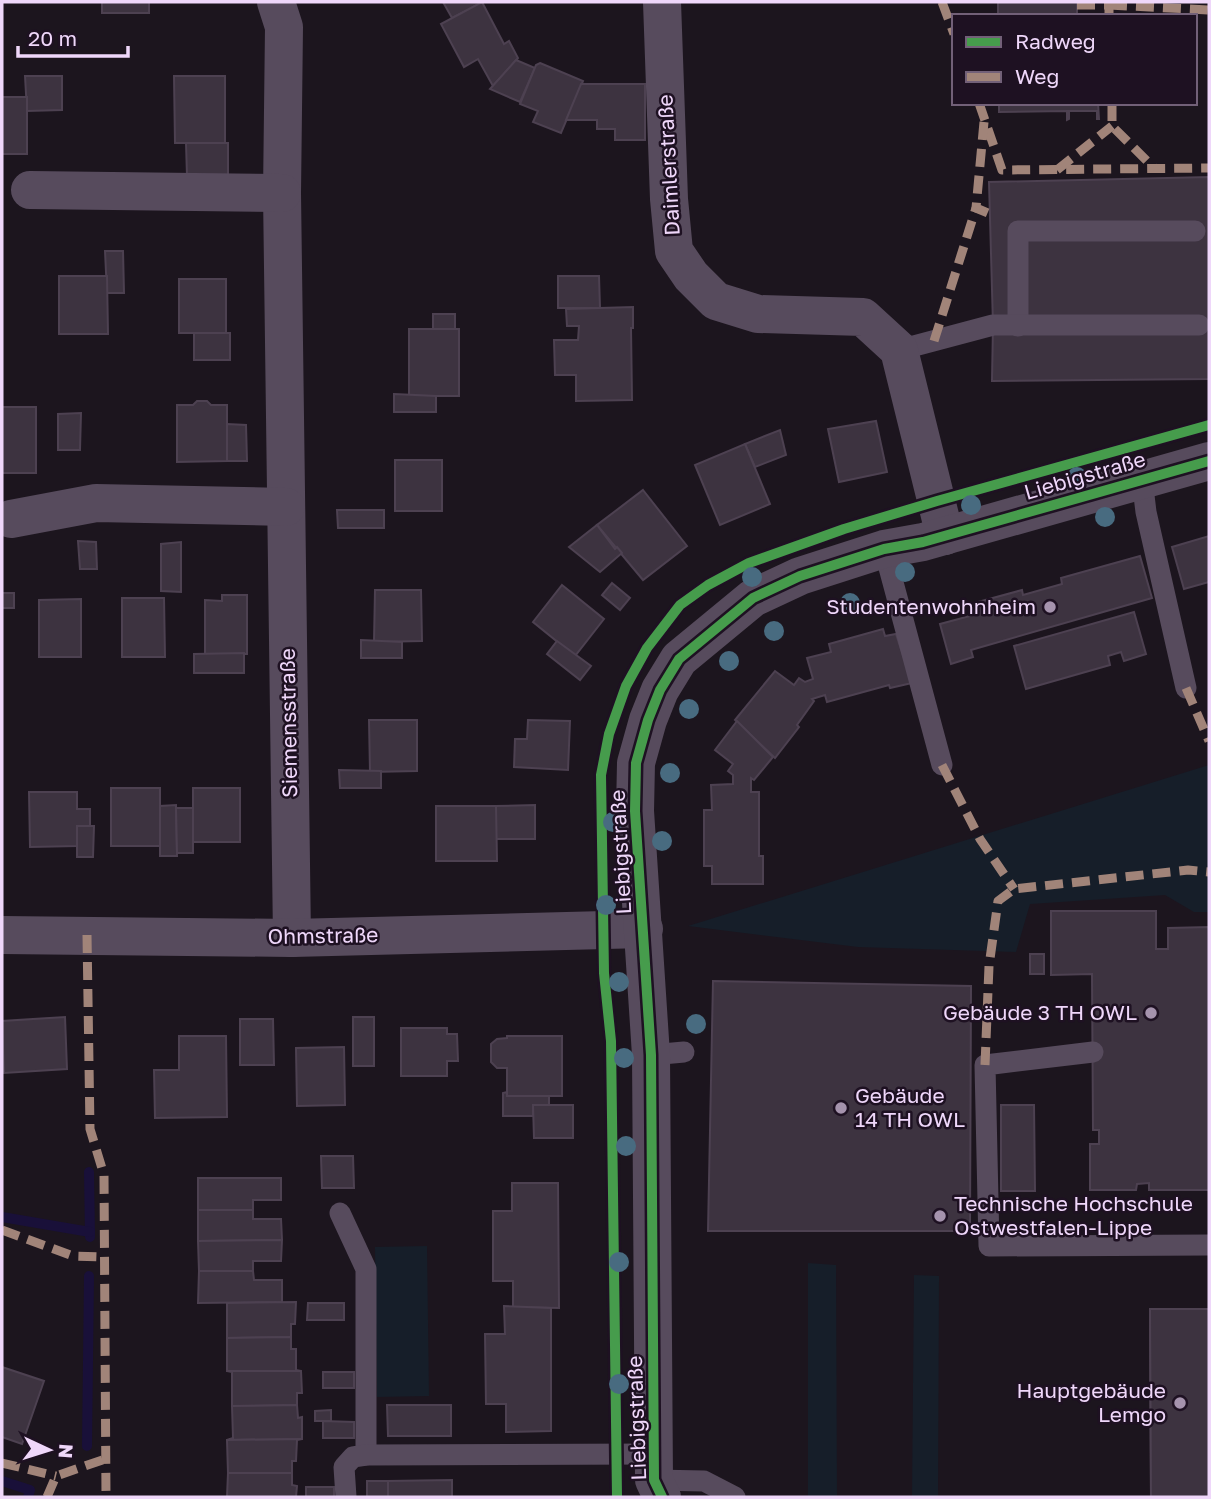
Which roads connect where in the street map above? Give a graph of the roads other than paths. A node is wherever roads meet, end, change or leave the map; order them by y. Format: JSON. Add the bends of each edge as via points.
{"nodes":[{"id":1,"x":276,"y":2,"type":"edge"},
{"id":2,"x":662,"y":2,"type":"edge"},
{"id":3,"x":30,"y":190,"type":"dead end"},
{"id":4,"x":282,"y":193,"type":"junction"},
{"id":5,"x":1195,"y":231,"type":"dead end"},
{"id":6,"x":1199,"y":325,"type":"dead end"},
{"id":7,"x":1017,"y":326,"type":"junction"},
{"id":8,"x":899,"y":350,"type":"junction"},
{"id":9,"x":1209,"y":461,"type":"edge"},
{"id":10,"x":1142,"y":479,"type":"junction"},
{"id":11,"x":286,"y":507,"type":"junction"},
{"id":12,"x":11,"y":519,"type":"dead end"},
{"id":13,"x":945,"y":536,"type":"junction"},
{"id":14,"x":884,"y":549,"type":"junction"},
{"id":15,"x":1186,"y":688,"type":"dead end"},
{"id":16,"x":942,"y":765,"type":"dead end"},
{"id":17,"x":644,"y":929,"type":"junction"},
{"id":18,"x":2,"y":935,"type":"edge"},
{"id":19,"x":292,"y":938,"type":"junction"},
{"id":20,"x":1093,"y":1052,"type":"dead end"},
{"id":21,"x":340,"y":1213,"type":"dead end"},
{"id":22,"x":1209,"y":1245,"type":"edge"},
{"id":23,"x":366,"y":1455,"type":"junction"},
{"id":24,"x":653,"y":1482,"type":"edge"},
{"id":25,"x":346,"y":1497,"type":"edge"},
{"id":26,"x":734,"y":1497,"type":"edge"}],
"edges":[{"from":1,"to":4,"type":"street","name":"Siemensstraße","via":[[285,27]]},
{"from":2,"to":8,"type":"street","name":"Daimlerstraße","via":[[674,251],[691,276],[716,301],[758,314],[863,317]]},
{"from":3,"to":4,"type":"street"},
{"from":4,"to":11,"type":"street","name":"Siemensstraße"},
{"from":5,"to":7,"type":"lane","via":[[1018,231]]},
{"from":6,"to":7,"type":"lane"},
{"from":7,"to":8,"type":"lane","via":[[993,326]]},
{"from":8,"to":13,"type":"street"},
{"from":9,"to":10,"type":"street","name":"Liebigstraße"},
{"from":10,"to":13,"type":"street","name":"Liebigstraße"},
{"from":10,"to":15,"type":"lane"},
{"from":11,"to":12,"type":"street","via":[[96,503]]},
{"from":11,"to":19,"type":"street","name":"Siemensstraße"},
{"from":13,"to":14,"type":"street","name":"Liebigstraße"},
{"from":14,"to":16,"type":"lane"},
{"from":14,"to":17,"type":"street","name":"Liebigstraße","via":[[800,576],[753,598],[678,659],[660,690],[636,763]]},
{"from":17,"to":19,"type":"street","name":"Ohmstraße"},
{"from":17,"to":24,"type":"street","name":"Liebigstraße","via":[[668,1054]]},
{"from":18,"to":19,"type":"street","name":"Ohmstraße"},
{"from":20,"to":22,"type":"lane","via":[[985,1065],[989,1246]]},
{"from":21,"to":23,"type":"lane","via":[[366,1269]]},
{"from":23,"to":24,"type":"lane","name":"Liebigstraße"},
{"from":23,"to":25,"type":"lane","via":[[353,1457],[344,1467]]},
{"from":24,"to":26,"type":"lane","via":[[704,1480]]}]}
